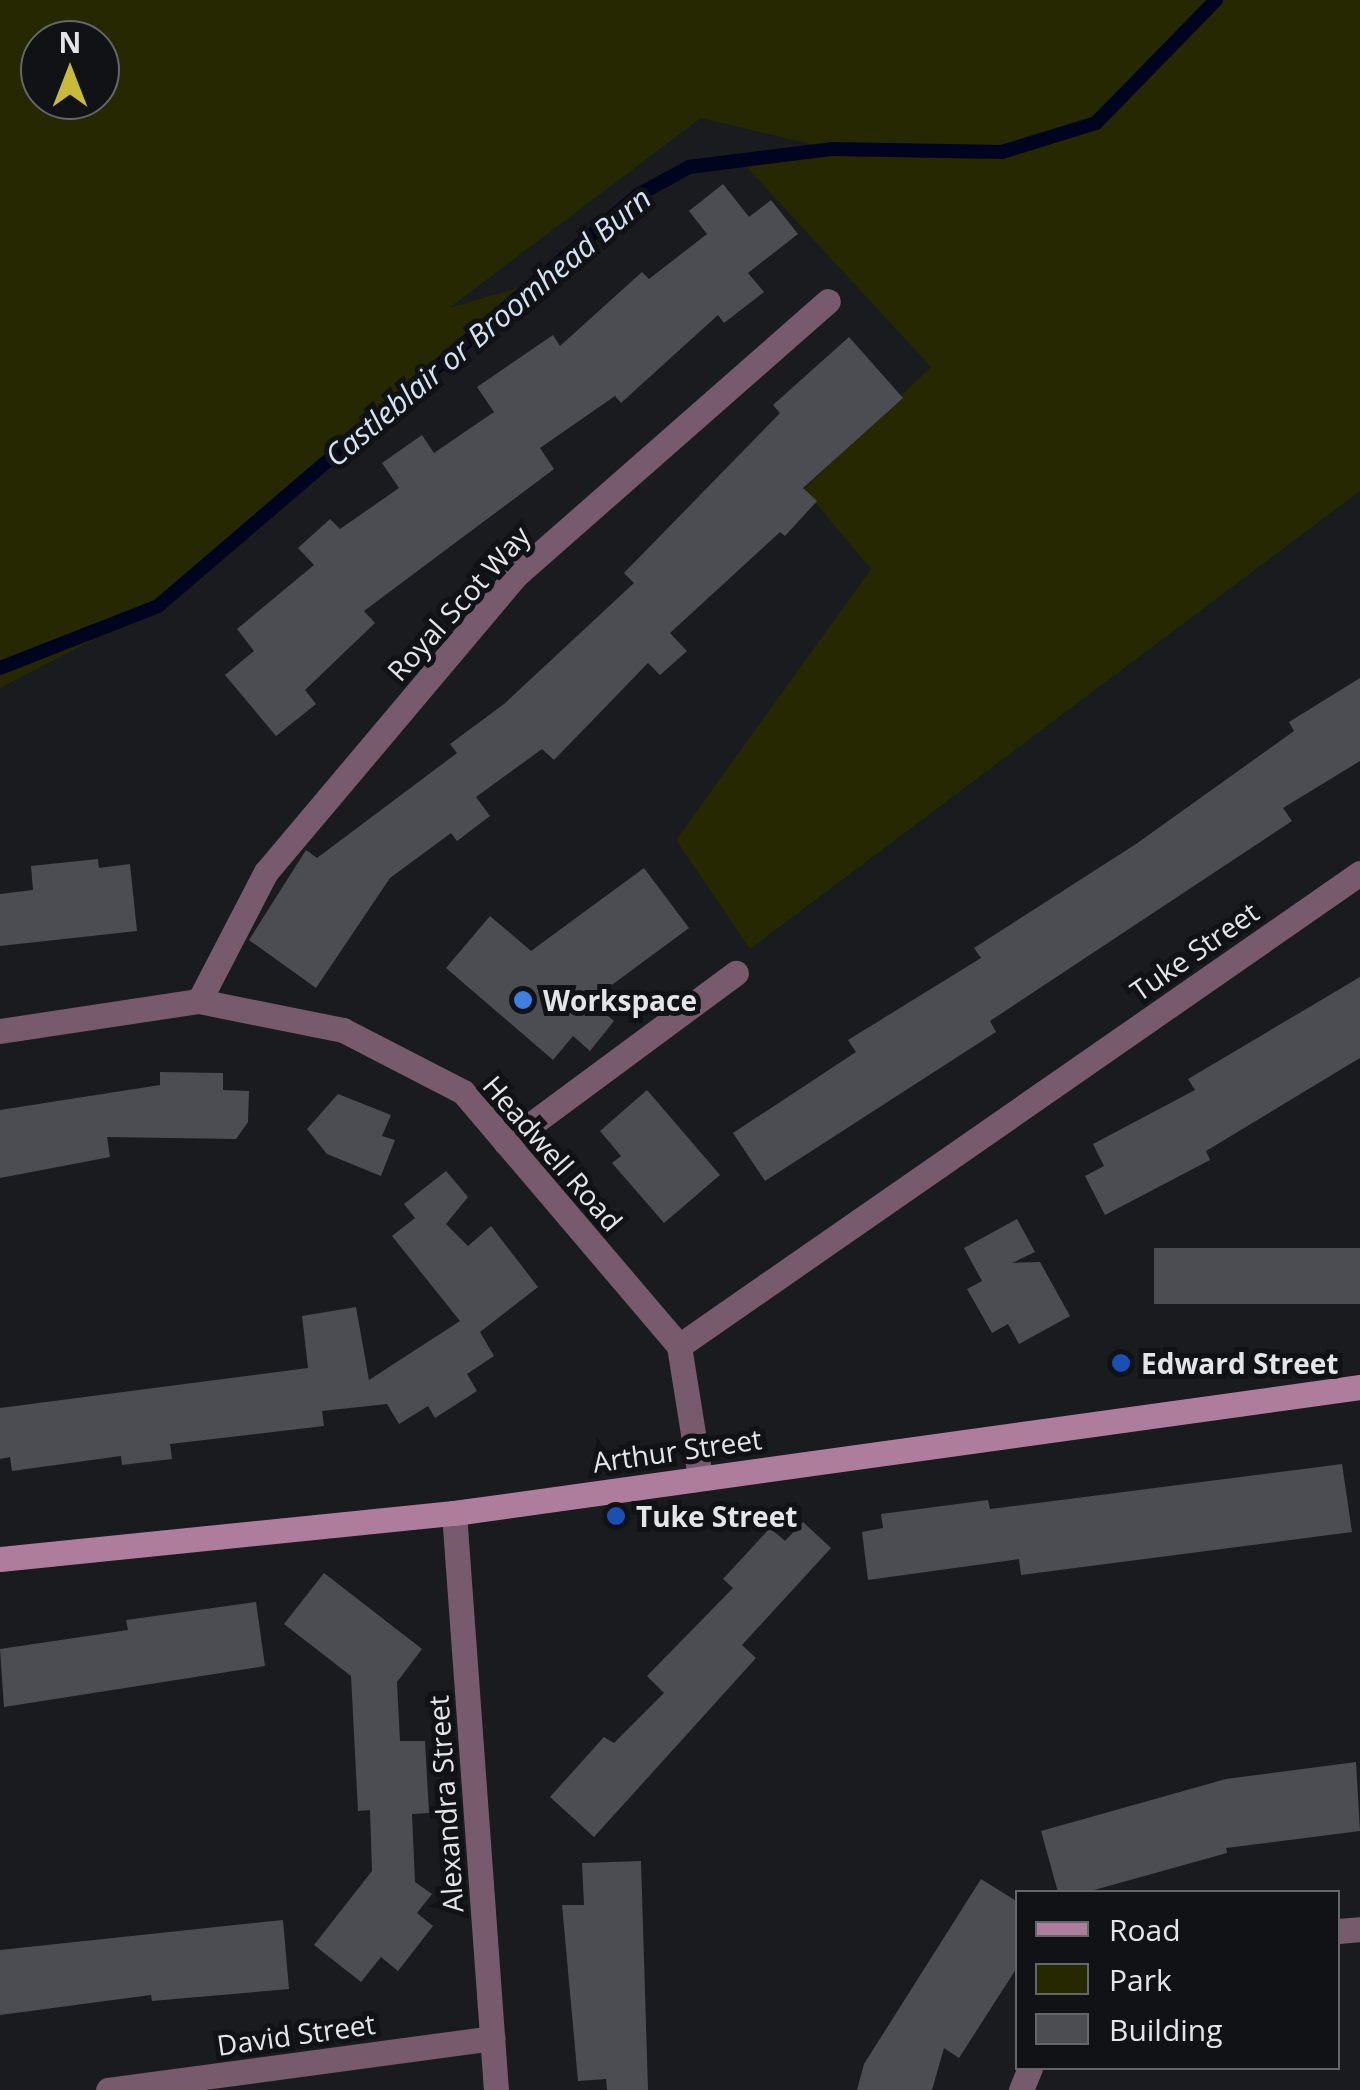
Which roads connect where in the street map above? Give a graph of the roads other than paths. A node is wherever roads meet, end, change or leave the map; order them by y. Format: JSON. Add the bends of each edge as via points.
{"nodes":[{"id":1,"x":828,"y":301,"type":"dead end"},
{"id":2,"x":1360,"y":872,"type":"edge"},
{"id":3,"x":736,"y":973,"type":"dead end"},
{"id":4,"x":199,"y":1001,"type":"junction"},
{"id":5,"x":0,"y":1031,"type":"edge"},
{"id":6,"x":506,"y":1143,"type":"junction"},
{"id":7,"x":679,"y":1346,"type":"junction"},
{"id":8,"x":1360,"y":1388,"type":"edge"},
{"id":9,"x":700,"y":1477,"type":"junction"},
{"id":10,"x":454,"y":1513,"type":"junction"},
{"id":11,"x":0,"y":1558,"type":"edge"},
{"id":12,"x":492,"y":2038,"type":"junction"},
{"id":13,"x":108,"y":2090,"type":"edge"},
{"id":14,"x":496,"y":2090,"type":"edge"}],
"edges":[{"from":1,"to":4,"type":"street","name":"Royal Scot Way","via":[[516,575],[266,872]]},
{"from":2,"to":7,"type":"street","name":"Tuke Street"},
{"from":3,"to":6,"type":"street"},
{"from":4,"to":5,"type":"street","name":"Headwell Road"},
{"from":4,"to":6,"type":"street","name":"Headwell Road","via":[[343,1030],[463,1092]]},
{"from":6,"to":7,"type":"street","name":"Headwell Road"},
{"from":7,"to":9,"type":"street"},
{"from":8,"to":9,"type":"street","name":"Arthur Street"},
{"from":9,"to":10,"type":"street","name":"Arthur Street"},
{"from":10,"to":11,"type":"street","name":"Arthur Street"},
{"from":10,"to":12,"type":"street","name":"Alexandra Street"},
{"from":12,"to":13,"type":"street","name":"David Street"},
{"from":12,"to":14,"type":"street","name":"Alexandra Street"}]}
